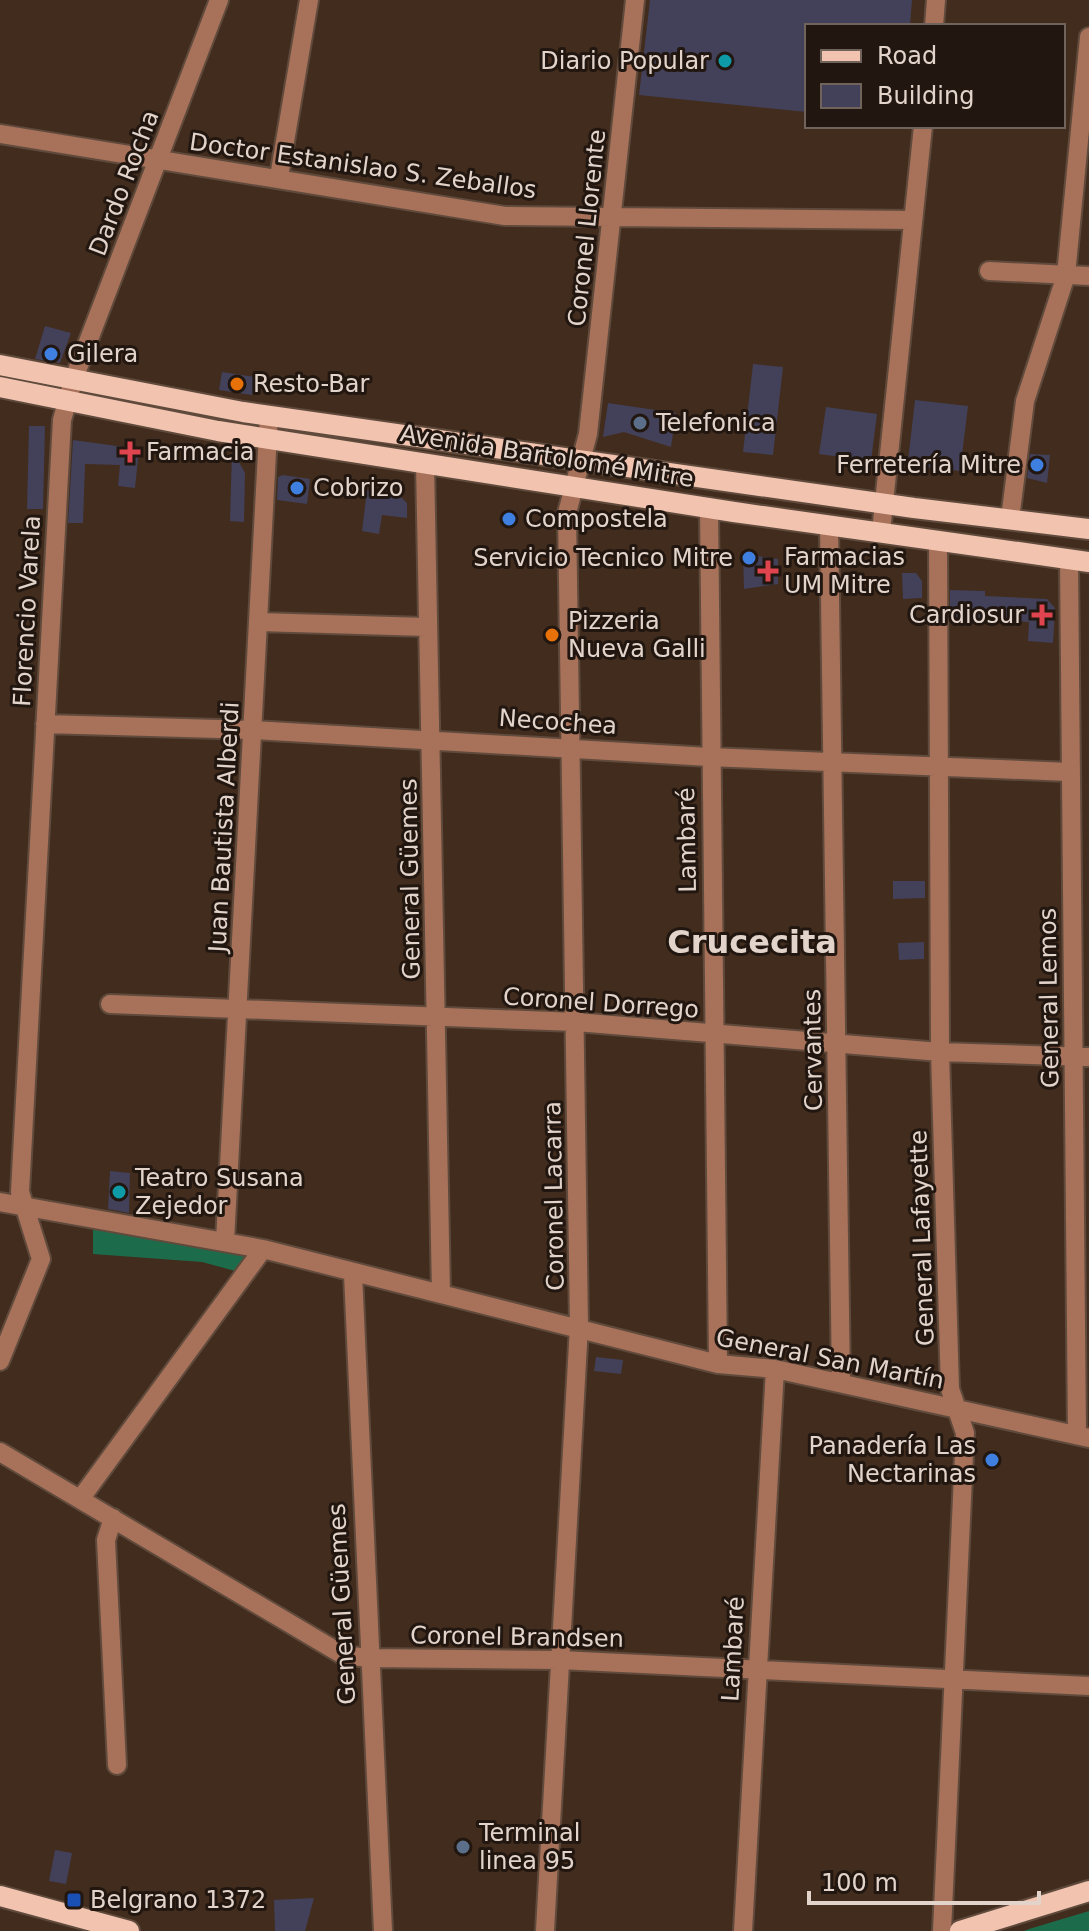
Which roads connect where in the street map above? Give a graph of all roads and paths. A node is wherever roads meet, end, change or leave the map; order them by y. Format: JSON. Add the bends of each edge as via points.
{"nodes":[{"id":1,"x":219,"y":0,"type":"edge"},
{"id":2,"x":309,"y":0,"type":"edge"},
{"id":3,"x":635,"y":0,"type":"edge"},
{"id":4,"x":936,"y":0,"type":"edge"},
{"id":5,"x":934,"y":24,"type":"edge"},
{"id":6,"x":1089,"y":37,"type":"edge"},
{"id":7,"x":923,"y":128,"type":"edge"},
{"id":8,"x":0,"y":134,"type":"edge"},
{"id":9,"x":159,"y":161,"type":"junction"},
{"id":10,"x":279,"y":177,"type":"junction"},
{"id":11,"x":613,"y":218,"type":"junction"},
{"id":12,"x":913,"y":220,"type":"junction"},
{"id":13,"x":989,"y":271,"type":"dead end"},
{"id":14,"x":1066,"y":275,"type":"junction"},
{"id":15,"x":1089,"y":276,"type":"edge"},
{"id":16,"x":0,"y":365,"type":"edge"},
{"id":17,"x":0,"y":387,"type":"edge"},
{"id":18,"x":70,"y":391,"type":"junction"},
{"id":19,"x":269,"y":415,"type":"junction"},
{"id":20,"x":269,"y":438,"type":"junction"},
{"id":21,"x":580,"y":461,"type":"junction"},
{"id":22,"x":425,"y":463,"type":"junction"},
{"id":23,"x":573,"y":487,"type":"junction"},
{"id":24,"x":885,"y":503,"type":"junction"},
{"id":25,"x":709,"y":507,"type":"junction"},
{"id":26,"x":1010,"y":519,"type":"junction"},
{"id":27,"x":829,"y":525,"type":"junction"},
{"id":28,"x":1089,"y":529,"type":"edge"},
{"id":29,"x":881,"y":532,"type":"junction"},
{"id":30,"x":938,"y":540,"type":"junction"},
{"id":31,"x":1079,"y":561,"type":"edge"},
{"id":32,"x":259,"y":622,"type":"junction"},
{"id":33,"x":426,"y":627,"type":"junction"},
{"id":34,"x":45,"y":724,"type":"junction"},
{"id":35,"x":253,"y":730,"type":"junction"},
{"id":36,"x":432,"y":739,"type":"junction"},
{"id":37,"x":572,"y":747,"type":"junction"},
{"id":38,"x":709,"y":757,"type":"junction"},
{"id":39,"x":834,"y":760,"type":"junction"},
{"id":40,"x":939,"y":764,"type":"junction"},
{"id":41,"x":1069,"y":772,"type":"junction"},
{"id":42,"x":110,"y":1004,"type":"dead end"},
{"id":43,"x":239,"y":1008,"type":"junction"},
{"id":44,"x":436,"y":1018,"type":"junction"},
{"id":45,"x":576,"y":1022,"type":"junction"},
{"id":46,"x":714,"y":1034,"type":"junction"},
{"id":47,"x":836,"y":1043,"type":"junction"},
{"id":48,"x":940,"y":1052,"type":"junction"},
{"id":49,"x":1081,"y":1057,"type":"edge"},
{"id":50,"x":0,"y":1202,"type":"edge"},
{"id":51,"x":22,"y":1206,"type":"junction"},
{"id":52,"x":225,"y":1241,"type":"junction"},
{"id":53,"x":263,"y":1249,"type":"junction"},
{"id":54,"x":353,"y":1274,"type":"junction"},
{"id":55,"x":441,"y":1293,"type":"junction"},
{"id":56,"x":579,"y":1326,"type":"junction"},
{"id":57,"x":0,"y":1361,"type":"edge"},
{"id":58,"x":718,"y":1364,"type":"junction"},
{"id":59,"x":775,"y":1369,"type":"junction"},
{"id":60,"x":841,"y":1383,"type":"junction"},
{"id":61,"x":956,"y":1407,"type":"junction"},
{"id":62,"x":1083,"y":1437,"type":"edge"},
{"id":63,"x":0,"y":1452,"type":"edge"},
{"id":64,"x":81,"y":1498,"type":"junction"},
{"id":65,"x":113,"y":1518,"type":"junction"},
{"id":66,"x":369,"y":1658,"type":"junction"},
{"id":67,"x":560,"y":1660,"type":"junction"},
{"id":68,"x":755,"y":1669,"type":"junction"},
{"id":69,"x":951,"y":1680,"type":"junction"},
{"id":70,"x":1089,"y":1686,"type":"edge"},
{"id":71,"x":117,"y":1765,"type":"dead end"},
{"id":72,"x":1089,"y":1891,"type":"edge"},
{"id":73,"x":0,"y":1896,"type":"edge"},
{"id":74,"x":129,"y":1931,"type":"edge"},
{"id":75,"x":383,"y":1931,"type":"edge"},
{"id":76,"x":545,"y":1931,"type":"edge"},
{"id":77,"x":743,"y":1931,"type":"edge"},
{"id":78,"x":942,"y":1931,"type":"edge"},
{"id":79,"x":960,"y":1931,"type":"edge"}],
"edges":[{"from":1,"to":9,"type":"street","name":"Dardo Rocha"},
{"from":2,"to":10,"type":"street"},
{"from":3,"to":11,"type":"street","name":"Coronel Llorente"},
{"from":4,"to":5,"type":"street"},
{"from":6,"to":14,"type":"street"},
{"from":7,"to":12,"type":"street"},
{"from":8,"to":9,"type":"street","name":"Doctor Estanislao S. Zeballos"},
{"from":9,"to":10,"type":"street","name":"Doctor Estanislao S. Zeballos"},
{"from":9,"to":18,"type":"street","name":"Dardo Rocha"},
{"from":10,"to":11,"type":"street","name":"Doctor Estanislao S. Zeballos","via":[[505,216]]},
{"from":11,"to":12,"type":"street","name":"Doctor Estanislao S. Zeballos"},
{"from":11,"to":21,"type":"street","name":"Coronel Llorente","via":[[588,434]]},
{"from":12,"to":24,"type":"street"},
{"from":13,"to":14,"type":"street"},
{"from":14,"to":15,"type":"street"},
{"from":14,"to":26,"type":"street","via":[[1025,401]]},
{"from":16,"to":18,"type":"main road","name":"Avenida Bartolomé Mitre"},
{"from":17,"to":18,"type":"main road","name":"Avenida Bartolomé Mitre"},
{"from":18,"to":19,"type":"main road","name":"Avenida Bartolomé Mitre"},
{"from":18,"to":20,"type":"main road","name":"Avenida Bartolomé Mitre","via":[[149,419]]},
{"from":18,"to":34,"type":"street","name":"Florencio Varela","via":[[62,420]]},
{"from":19,"to":20,"type":"street","name":"Juan Bautista Alberdi"},
{"from":19,"to":21,"type":"main road","name":"Avenida Bartolomé Mitre"},
{"from":20,"to":22,"type":"main road","name":"Avenida Bartolomé Mitre"},
{"from":20,"to":32,"type":"street","name":"Juan Bautista Alberdi"},
{"from":21,"to":23,"type":"street","name":"Coronel Lacarra"},
{"from":21,"to":24,"type":"main road","name":"Avenida Bartolomé Mitre"},
{"from":22,"to":23,"type":"main road","name":"Avenida Bartolomé Mitre"},
{"from":22,"to":33,"type":"street","name":"General Güemes"},
{"from":23,"to":25,"type":"main road","name":"Avenida Bartolomé Mitre"},
{"from":23,"to":37,"type":"street","name":"Coronel Lacarra","via":[[567,513]]},
{"from":24,"to":26,"type":"main road","name":"Avenida Bartolomé Mitre"},
{"from":24,"to":29,"type":"street"},
{"from":25,"to":27,"type":"main road","name":"Avenida Bartolomé Mitre"},
{"from":25,"to":38,"type":"street","name":"Lambaré"},
{"from":26,"to":28,"type":"main road","name":"Avenida Bartolomé Mitre"},
{"from":27,"to":29,"type":"main road","name":"Avenida Bartolomé Mitre"},
{"from":27,"to":39,"type":"street","name":"Cervantes"},
{"from":29,"to":30,"type":"main road","name":"Avenida Bartolomé Mitre"},
{"from":30,"to":31,"type":"main road","name":"Avenida Bartolomé Mitre"},
{"from":30,"to":40,"type":"street","name":"General Lafayette"},
{"from":31,"to":41,"type":"street","name":"General Lemos"},
{"from":32,"to":33,"type":"street"},
{"from":32,"to":35,"type":"street","name":"Juan Bautista Alberdi"},
{"from":33,"to":36,"type":"street","name":"General Güemes"},
{"from":34,"to":35,"type":"street","name":"Necochea"},
{"from":34,"to":51,"type":"street","name":"Florencio Varela"},
{"from":35,"to":36,"type":"street","name":"Necochea"},
{"from":35,"to":43,"type":"street","name":"Juan Bautista Alberdi"},
{"from":36,"to":37,"type":"street","name":"Necochea"},
{"from":36,"to":44,"type":"street","name":"General Güemes"},
{"from":37,"to":38,"type":"street","name":"Necochea"},
{"from":37,"to":45,"type":"street","name":"Coronel Lacarra"},
{"from":38,"to":39,"type":"street","name":"Necochea"},
{"from":38,"to":46,"type":"street","name":"Lambaré"},
{"from":39,"to":40,"type":"street","name":"Necochea"},
{"from":39,"to":47,"type":"street","name":"Cervantes"},
{"from":40,"to":41,"type":"street","name":"Necochea"},
{"from":40,"to":48,"type":"street","name":"General Lafayette"},
{"from":41,"to":49,"type":"street","name":"General Lemos"},
{"from":42,"to":43,"type":"street","name":"Coronel Dorrego"},
{"from":43,"to":44,"type":"street","name":"Coronel Dorrego"},
{"from":43,"to":52,"type":"street","name":"Juan Bautista Alberdi"},
{"from":44,"to":45,"type":"street","name":"Coronel Dorrego"},
{"from":44,"to":55,"type":"street","name":"General Güemes"},
{"from":45,"to":46,"type":"street","name":"Coronel Dorrego"},
{"from":45,"to":56,"type":"street","name":"Coronel Lacarra"},
{"from":46,"to":47,"type":"street","name":"Coronel Dorrego"},
{"from":46,"to":58,"type":"street","name":"Lambaré"},
{"from":47,"to":48,"type":"street","name":"Coronel Dorrego"},
{"from":47,"to":60,"type":"street","name":"Cervantes"},
{"from":48,"to":49,"type":"street","name":"Coronel Dorrego"},
{"from":48,"to":61,"type":"street","name":"General Lafayette","via":[[950,1389]]},
{"from":49,"to":62,"type":"street","name":"General Lemos"},
{"from":50,"to":51,"type":"street","name":"General San Martín"},
{"from":51,"to":52,"type":"street","name":"General San Martín"},
{"from":51,"to":57,"type":"street","name":"Florencio Varela","via":[[41,1259]]},
{"from":52,"to":53,"type":"street","name":"General San Martín"},
{"from":53,"to":54,"type":"street","name":"General San Martín"},
{"from":53,"to":64,"type":"street"},
{"from":54,"to":55,"type":"street","name":"General San Martín"},
{"from":54,"to":66,"type":"street","name":"General Güemes"},
{"from":55,"to":56,"type":"street","name":"General San Martín"},
{"from":56,"to":58,"type":"street","name":"General San Martín"},
{"from":56,"to":67,"type":"street","name":"Coronel Lacarra"},
{"from":58,"to":59,"type":"street","name":"General San Martín"},
{"from":59,"to":60,"type":"street","name":"General San Martín"},
{"from":59,"to":68,"type":"street","name":"Lambaré"},
{"from":60,"to":61,"type":"street","name":"General San Martín"},
{"from":61,"to":62,"type":"street","name":"General San Martín"},
{"from":61,"to":69,"type":"street","name":"General Lafayette","via":[[965,1433]]},
{"from":63,"to":64,"type":"street","name":"Coronel Brandsen"},
{"from":64,"to":65,"type":"street","name":"Coronel Brandsen"},
{"from":65,"to":66,"type":"street","name":"Coronel Brandsen","via":[[338,1653]]},
{"from":65,"to":71,"type":"street","via":[[106,1540]]},
{"from":66,"to":67,"type":"street","name":"Coronel Brandsen"},
{"from":66,"to":75,"type":"street","name":"General Güemes"},
{"from":67,"to":68,"type":"street","name":"Coronel Brandsen"},
{"from":67,"to":76,"type":"street","name":"Coronel Lacarra"},
{"from":68,"to":69,"type":"street","name":"Coronel Brandsen"},
{"from":68,"to":77,"type":"street","name":"Lambaré"},
{"from":69,"to":70,"type":"street","name":"Coronel Brandsen"},
{"from":69,"to":78,"type":"street","name":"General Lafayette"},
{"from":72,"to":79,"type":"main road"},
{"from":73,"to":74,"type":"main road"}]}
